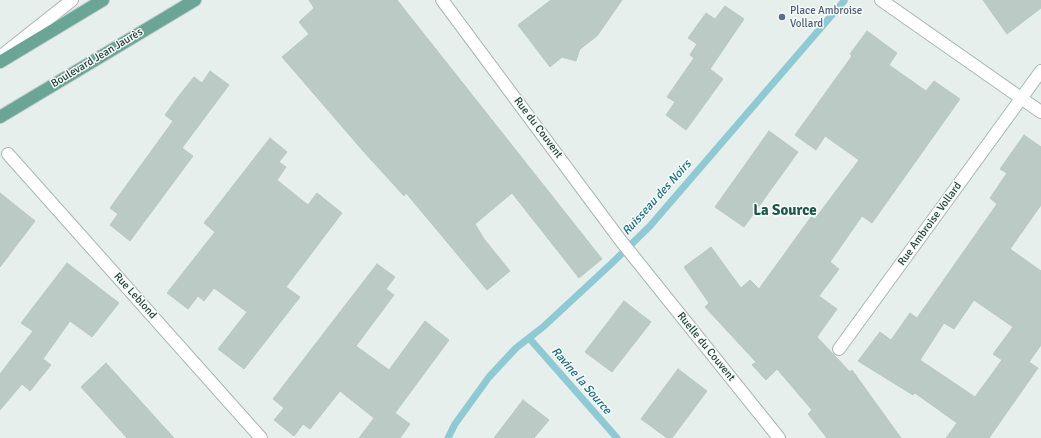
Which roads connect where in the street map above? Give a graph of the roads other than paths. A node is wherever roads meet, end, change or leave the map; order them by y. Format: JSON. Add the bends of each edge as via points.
{"nodes":[{"id":1,"x":72,"y":0,"type":"edge"},
{"id":2,"x":103,"y":0,"type":"edge"},
{"id":3,"x":195,"y":0,"type":"edge"},
{"id":4,"x":442,"y":0,"type":"edge"},
{"id":5,"x":881,"y":0,"type":"edge"},
{"id":6,"x":0,"y":57,"type":"edge"},
{"id":7,"x":0,"y":62,"type":"edge"},
{"id":8,"x":1041,"y":71,"type":"edge"},
{"id":9,"x":1022,"y":99,"type":"junction"},
{"id":10,"x":1041,"y":112,"type":"edge"},
{"id":11,"x":0,"y":117,"type":"edge"},
{"id":12,"x":8,"y":154,"type":"dead end"},
{"id":13,"x":633,"y":256,"type":"joint"},
{"id":14,"x":839,"y":349,"type":"dead end"},
{"id":15,"x":261,"y":438,"type":"edge"},
{"id":16,"x":779,"y":438,"type":"edge"}],
"edges":[{"from":1,"to":6,"type":"street"},
{"from":2,"to":7,"type":"main road"},
{"from":3,"to":11,"type":"main road","name":"Boulevard Jean Jaurès"},
{"from":4,"to":13,"type":"street","name":"Rue du Couvent"},
{"from":5,"to":9,"type":"street"},
{"from":8,"to":9,"type":"street","name":"Rue Ambroise Vollard"},
{"from":9,"to":10,"type":"street"},
{"from":9,"to":14,"type":"street","name":"Rue Ambroise Vollard"},
{"from":12,"to":15,"type":"street","name":"Rue Leblond"},
{"from":13,"to":16,"type":"street","name":"Ruelle du Couvent"}]}
